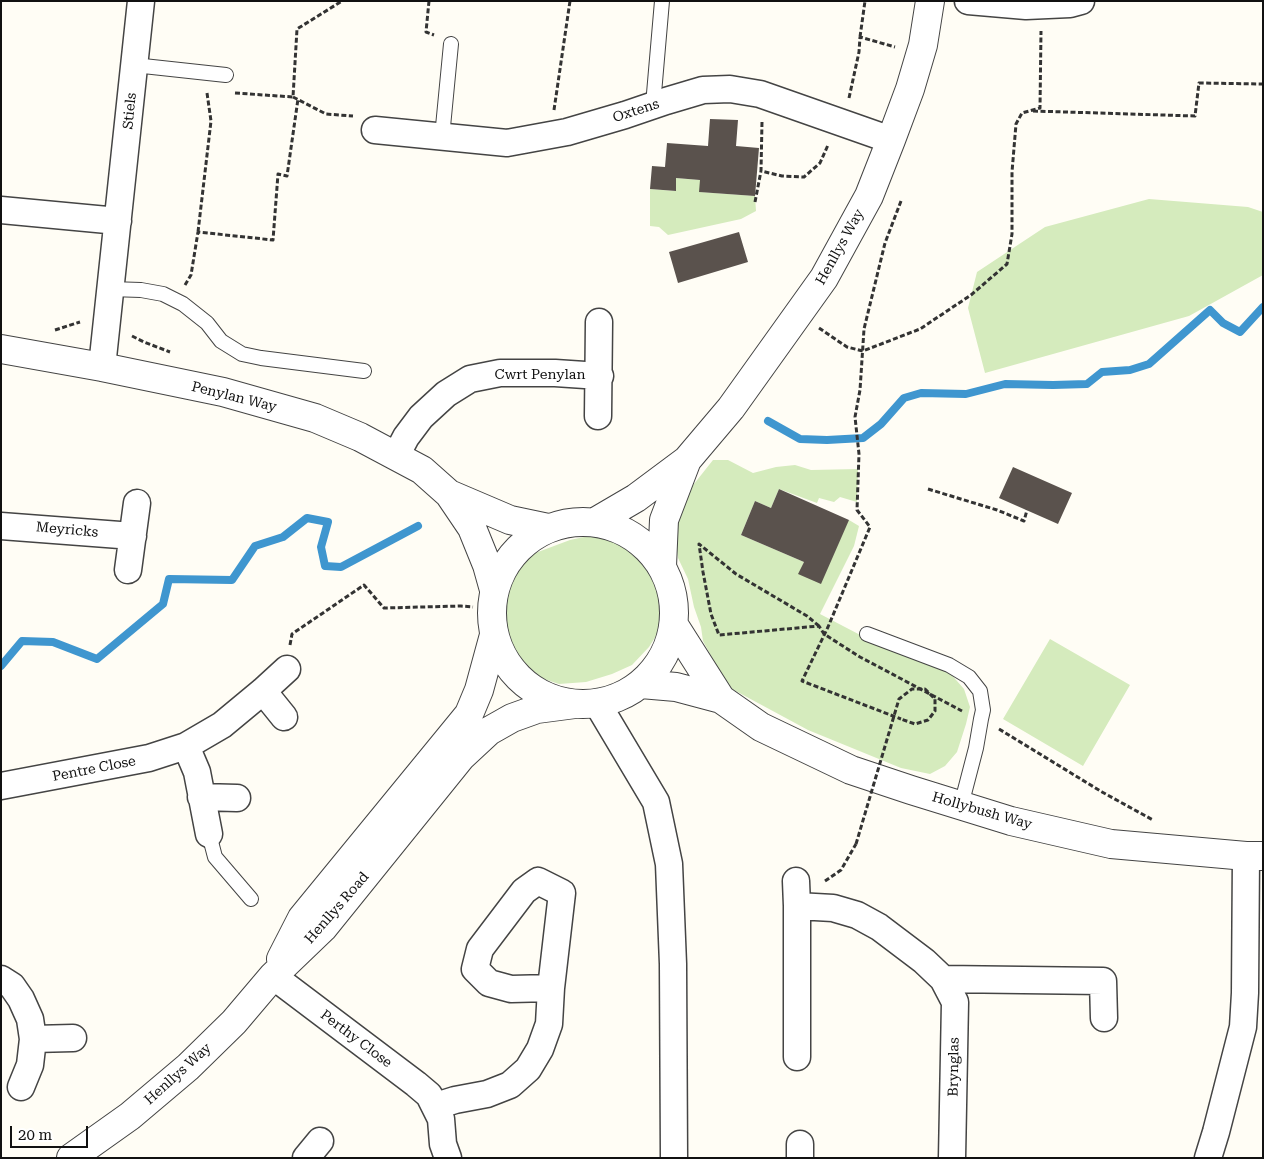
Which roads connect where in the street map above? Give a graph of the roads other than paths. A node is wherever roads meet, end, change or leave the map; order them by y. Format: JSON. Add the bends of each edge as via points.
{"nodes":[{"id":1,"x":141,"y":1,"type":"edge"},
{"id":2,"x":662,"y":1,"type":"edge"},
{"id":3,"x":930,"y":1,"type":"edge"},
{"id":4,"x":968,"y":1,"type":"edge"},
{"id":5,"x":1081,"y":1,"type":"edge"},
{"id":6,"x":451,"y":44,"type":"road end"},
{"id":7,"x":134,"y":65,"type":"junction"},
{"id":8,"x":226,"y":75,"type":"dead end"},
{"id":9,"x":653,"y":105,"type":"junction"},
{"id":10,"x":367,"y":123,"type":"road end"},
{"id":11,"x":442,"y":137,"type":"junction"},
{"id":12,"x":891,"y":140,"type":"junction"},
{"id":13,"x":1,"y":210,"type":"edge"},
{"id":14,"x":118,"y":221,"type":"junction"},
{"id":15,"x":110,"y":289,"type":"junction"},
{"id":16,"x":599,"y":322,"type":"dead end"},
{"id":17,"x":1,"y":349,"type":"edge"},
{"id":18,"x":102,"y":367,"type":"junction"},
{"id":19,"x":364,"y":371,"type":"dead end"},
{"id":20,"x":600,"y":376,"type":"junction"},
{"id":21,"x":598,"y":416,"type":"dead end"},
{"id":22,"x":396,"y":456,"type":"junction"},
{"id":23,"x":688,"y":460,"type":"junction"},
{"id":24,"x":449,"y":494,"type":"junction"},
{"id":25,"x":137,"y":504,"type":"dead end"},
{"id":26,"x":595,"y":522,"type":"junction"},
{"id":27,"x":1,"y":526,"type":"edge"},
{"id":28,"x":548,"y":528,"type":"junction"},
{"id":29,"x":132,"y":536,"type":"junction"},
{"id":30,"x":662,"y":566,"type":"junction"},
{"id":31,"x":128,"y":570,"type":"dead end"},
{"id":32,"x":493,"y":612,"type":"junction"},
{"id":33,"x":674,"y":625,"type":"junction"},
{"id":34,"x":867,"y":634,"type":"dead end"},
{"id":35,"x":286,"y":669,"type":"road end"},
{"id":36,"x":641,"y":684,"type":"junction"},
{"id":37,"x":263,"y":691,"type":"junction"},
{"id":38,"x":722,"y":699,"type":"junction"},
{"id":39,"x":586,"y":704,"type":"junction"},
{"id":40,"x":284,"y":717,"type":"dead end"},
{"id":41,"x":186,"y":746,"type":"junction"},
{"id":42,"x":1,"y":786,"type":"edge"},
{"id":43,"x":201,"y":798,"type":"junction"},
{"id":44,"x":237,"y":798,"type":"dead end"},
{"id":45,"x":959,"y":805,"type":"junction"},
{"id":46,"x":209,"y":834,"type":"joint"},
{"id":47,"x":1254,"y":856,"type":"edge"},
{"id":48,"x":251,"y":899,"type":"dead end"},
{"id":49,"x":273,"y":976,"type":"junction"},
{"id":50,"x":1,"y":979,"type":"edge"},
{"id":51,"x":943,"y":979,"type":"junction"},
{"id":52,"x":551,"y":988,"type":"dead end"},
{"id":53,"x":1254,"y":993,"type":"edge"},
{"id":54,"x":1104,"y":1018,"type":"dead end"},
{"id":55,"x":72,"y":1038,"type":"dead end"},
{"id":56,"x":33,"y":1039,"type":"junction"},
{"id":57,"x":797,"y":1056,"type":"dead end"},
{"id":58,"x":21,"y":1087,"type":"dead end"},
{"id":59,"x":436,"y":1106,"type":"junction"},
{"id":60,"x":71,"y":1158,"type":"edge"},
{"id":61,"x":448,"y":1158,"type":"edge"},
{"id":62,"x":674,"y":1158,"type":"edge"},
{"id":63,"x":952,"y":1158,"type":"edge"},
{"id":64,"x":1208,"y":1158,"type":"edge"}],
"edges":[{"from":1,"to":7,"type":"street","name":"Stiels"},
{"from":2,"to":9,"type":"lane"},
{"from":3,"to":12,"type":"street","name":"Henllys Way","via":[[923,45]]},
{"from":4,"to":5,"type":"street","via":[[1026,6]]},
{"from":6,"to":11,"type":"lane"},
{"from":7,"to":8,"type":"lane"},
{"from":7,"to":14,"type":"street","name":"Stiels"},
{"from":9,"to":11,"type":"street","name":"Oxtens","via":[[567,132],[507,143]]},
{"from":9,"to":12,"type":"street","name":"Oxtens","via":[[703,90],[730,89],[760,94],[836,133]]},
{"from":10,"to":11,"type":"street","name":"Oxtens"},
{"from":12,"to":23,"type":"street","name":"Henllys Way","via":[[869,196],[824,278],[731,408]]},
{"from":13,"to":14,"type":"street"},
{"from":14,"to":15,"type":"street","name":"Stiels"},
{"from":15,"to":18,"type":"street","name":"Stiels"},
{"from":15,"to":19,"type":"lane","via":[[163,294],[183,304],[207,323],[221,341],[242,354]]},
{"from":16,"to":20,"type":"street","name":"Cwrt Penylan"},
{"from":17,"to":18,"type":"street","name":"Penylan Way"},
{"from":18,"to":22,"type":"street","name":"Penylan Way","via":[[223,392],[315,418]]},
{"from":20,"to":21,"type":"street","name":"Cwrt Penylan"},
{"from":20,"to":22,"type":"street","name":"Cwrt Penylan","via":[[500,373],[470,378],[421,417]]},
{"from":22,"to":24,"type":"street","name":"Penylan Way","via":[[422,470]]},
{"from":23,"to":26,"type":"street","via":[[636,498]]},
{"from":23,"to":30,"type":"street","via":[[664,520]]},
{"from":24,"to":28,"type":"street","name":"Penylan Way","via":[[510,520]]},
{"from":24,"to":32,"type":"street","name":"Penylan Way","via":[[472,528],[487,565]]},
{"from":25,"to":29,"type":"street"},
{"from":26,"to":28,"type":"street"},
{"from":26,"to":30,"type":"street","via":[[615,527],[633,537]]},
{"from":27,"to":29,"type":"street","name":"Meyricks"},
{"from":28,"to":32,"type":"street","name":"Henllys Road","via":[[533,536],[508,560],[500,574]]},
{"from":29,"to":31,"type":"street"},
{"from":30,"to":33,"type":"street","name":"Henllys Road","via":[[673,594]]},
{"from":32,"to":39,"type":"street","name":"Penylan Way","via":[[502,656],[515,675],[532,689],[553,699]]},
{"from":32,"to":49,"type":"street","name":"Henllys Road","via":[[479,690],[469,714],[302,918]]},
{"from":33,"to":36,"type":"street","name":"Henllys Road","via":[[668,647],[657,667]]},
{"from":33,"to":38,"type":"street","name":"Hollybush Way"},
{"from":34,"to":45,"type":"lane","via":[[949,665],[969,677],[980,691],[983,710],[976,748]]},
{"from":35,"to":37,"type":"street","name":"Pentre Close"},
{"from":36,"to":38,"type":"street","name":"Hollybush Way","via":[[676,686]]},
{"from":36,"to":39,"type":"street","name":"Henllys Road","via":[[613,700]]},
{"from":37,"to":40,"type":"street"},
{"from":37,"to":41,"type":"street","name":"Pentre Close","via":[[222,725]]},
{"from":38,"to":45,"type":"street","name":"Hollybush Way","via":[[761,728],[852,770]]},
{"from":39,"to":49,"type":"street","name":"Henllys Road","via":[[537,708],[489,731],[461,756],[323,928]]},
{"from":39,"to":62,"type":"street","via":[[656,802],[669,864]]},
{"from":41,"to":42,"type":"street","name":"Pentre Close","via":[[150,758]]},
{"from":41,"to":43,"type":"street","via":[[197,772]]},
{"from":43,"to":44,"type":"street"},
{"from":43,"to":46,"type":"street"},
{"from":45,"to":47,"type":"street","name":"Hollybush Way","via":[[1012,822],[1111,844]]},
{"from":46,"to":48,"type":"lane","via":[[215,857]]},
{"from":47,"to":53,"type":"street"},
{"from":49,"to":59,"type":"street","name":"Perthy Close","via":[[416,1084]]},
{"from":49,"to":60,"type":"street","name":"Henllys Way","via":[[234,1022],[188,1067],[130,1116]]},
{"from":50,"to":56,"type":"street","via":[[12,986],[21,999],[30,1019]]},
{"from":51,"to":54,"type":"street","via":[[1103,981]]},
{"from":51,"to":57,"type":"street","name":"Brynglas","via":[[924,960],[879,927],[857,915],[797,894]]},
{"from":51,"to":63,"type":"street","name":"Brynglas","via":[[955,1002]]},
{"from":52,"to":59,"type":"street","via":[[549,1024],[540,1050],[528,1069],[510,1085]]},
{"from":53,"to":64,"type":"street"},
{"from":55,"to":56,"type":"street"},
{"from":56,"to":58,"type":"street","via":[[30,1065]]},
{"from":59,"to":61,"type":"street","name":"Perthy Close"}]}
